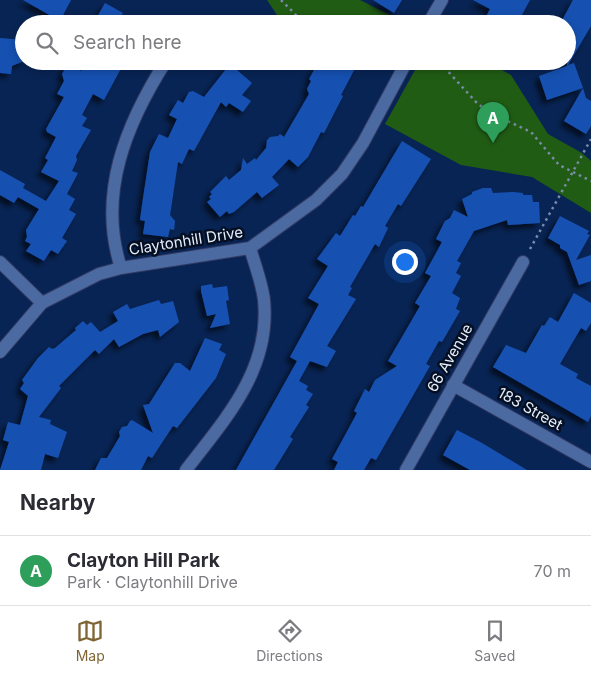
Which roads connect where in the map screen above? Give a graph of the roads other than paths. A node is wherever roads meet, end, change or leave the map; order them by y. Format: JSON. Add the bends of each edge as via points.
{"nodes":[{"id":1,"x":442,"y":0,"type":"edge"},
{"id":2,"x":433,"y":15,"type":"edge"},
{"id":3,"x":161,"y":70,"type":"edge"},
{"id":4,"x":402,"y":70,"type":"edge"},
{"id":5,"x":250,"y":248,"type":"junction"},
{"id":6,"x":0,"y":262,"type":"edge"},
{"id":7,"x":523,"y":262,"type":"dead end"},
{"id":8,"x":121,"y":268,"type":"junction"},
{"id":9,"x":42,"y":303,"type":"junction"},
{"id":10,"x":0,"y":352,"type":"edge"},
{"id":11,"x":453,"y":385,"type":"junction"},
{"id":12,"x":591,"y":462,"type":"edge"},
{"id":13,"x":186,"y":470,"type":"edge"},
{"id":14,"x":406,"y":470,"type":"edge"}],
"edges":[{"from":1,"to":2,"type":"street"},
{"from":3,"to":8,"type":"street","via":[[125,137],[116,165],[112,219],[115,250]]},
{"from":4,"to":5,"type":"street","name":"Claytonhill Drive","via":[[363,143],[342,174],[316,200]]},
{"from":5,"to":8,"type":"street","name":"Claytonhill Drive"},
{"from":5,"to":13,"type":"street","via":[[264,300],[261,349],[241,399]]},
{"from":6,"to":9,"type":"street"},
{"from":7,"to":11,"type":"street","name":"66 Avenue"},
{"from":8,"to":9,"type":"street","name":"Claytonhill Drive","via":[[99,274]]},
{"from":9,"to":10,"type":"street","name":"Claytonhill Drive"},
{"from":11,"to":12,"type":"street","name":"183 Street"},
{"from":11,"to":14,"type":"street","name":"66 Avenue"}]}
